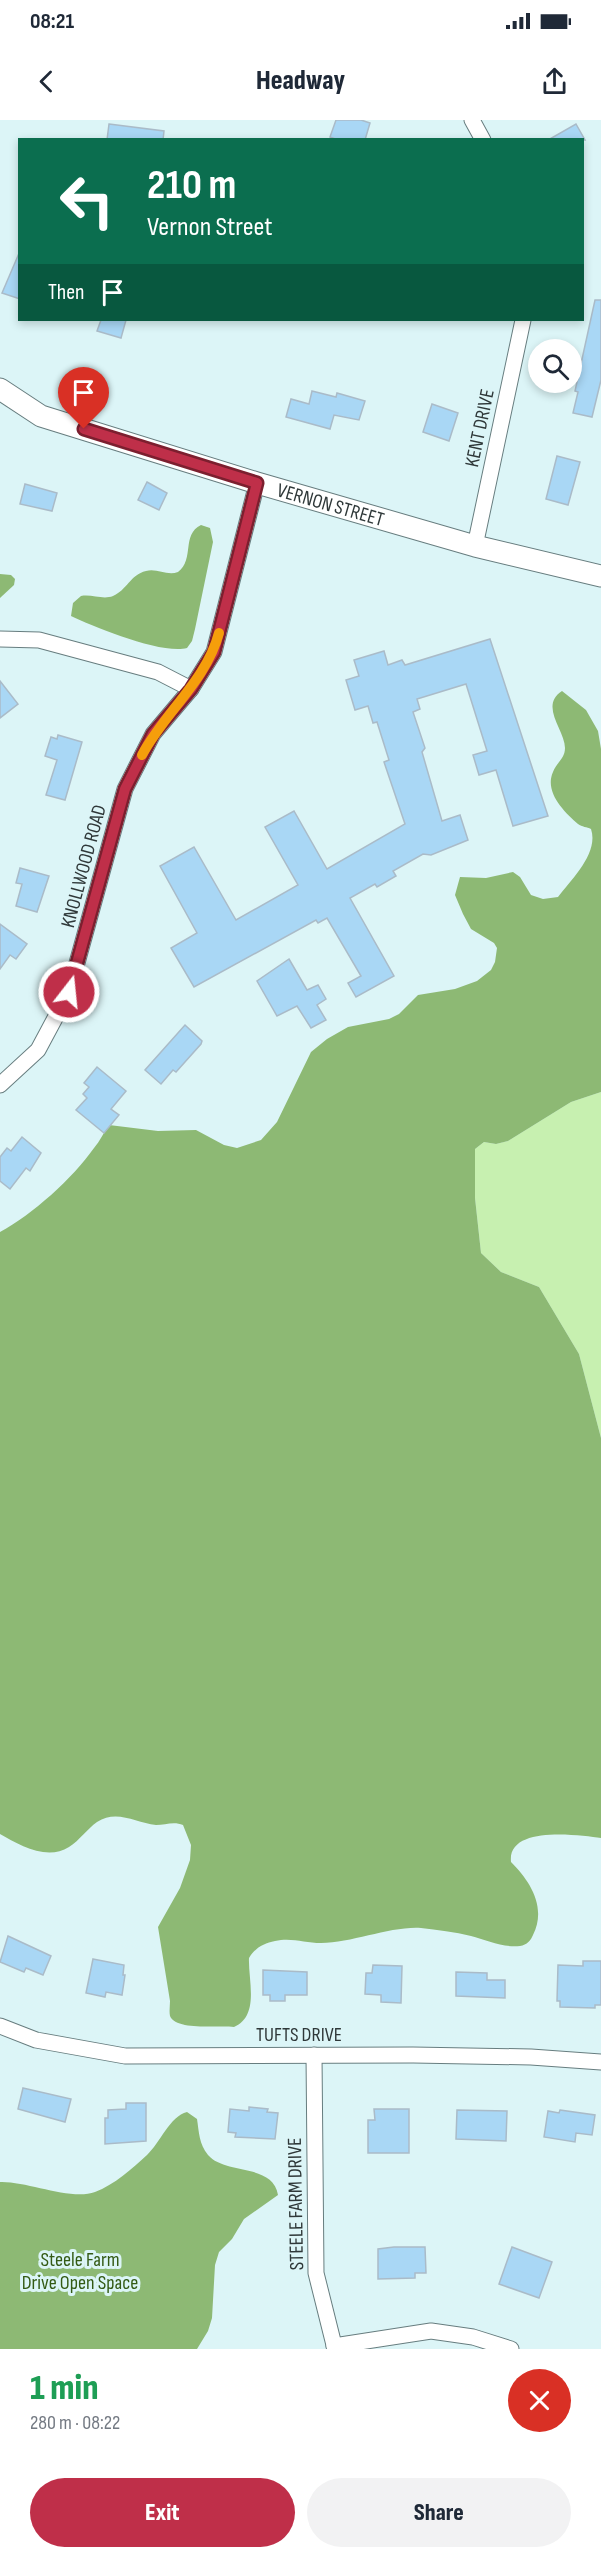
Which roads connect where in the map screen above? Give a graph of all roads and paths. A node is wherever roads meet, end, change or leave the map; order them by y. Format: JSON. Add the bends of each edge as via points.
{"nodes":[{"id":1,"x":472,"y":120,"type":"edge"},
{"id":2,"x":482,"y":138,"type":"edge"},
{"id":3,"x":523,"y":321,"type":"edge"},
{"id":4,"x":0,"y":389,"type":"edge"},
{"id":5,"x":257,"y":483,"type":"junction"},
{"id":6,"x":475,"y":546,"type":"junction"},
{"id":7,"x":601,"y":576,"type":"edge"},
{"id":8,"x":0,"y":639,"type":"edge"},
{"id":9,"x":191,"y":689,"type":"junction"},
{"id":10,"x":0,"y":1085,"type":"edge"},
{"id":11,"x":0,"y":2026,"type":"edge"},
{"id":12,"x":314,"y":2055,"type":"junction"},
{"id":13,"x":601,"y":2062,"type":"edge"},
{"id":14,"x":334,"y":2347,"type":"edge"},
{"id":15,"x":511,"y":2349,"type":"edge"}],
"edges":[{"from":1,"to":2,"type":"street"},
{"from":3,"to":6,"type":"street","name":"KENT DRIVE"},
{"from":4,"to":5,"type":"street","name":"VERNON STREET","via":[[41,416]]},
{"from":5,"to":6,"type":"street","name":"VERNON STREET"},
{"from":5,"to":9,"type":"street","name":"KNOLLWOOD ROAD","via":[[214,652]]},
{"from":6,"to":7,"type":"street","name":"VERNON STREET"},
{"from":8,"to":9,"type":"street","via":[[39,640],[158,672]]},
{"from":9,"to":10,"type":"street","name":"KNOLLWOOD ROAD","via":[[153,734],[125,789],[69,992],[38,1050]]},
{"from":11,"to":12,"type":"street","name":"TUFTS DRIVE","via":[[36,2040],[125,2056]]},
{"from":12,"to":13,"type":"street","name":"TUFTS DRIVE","via":[[531,2057]]},
{"from":12,"to":14,"type":"street","name":"STEELE FARM DRIVE","via":[[316,2273]]},
{"from":14,"to":15,"type":"street","via":[[431,2331],[473,2337]]}]}
